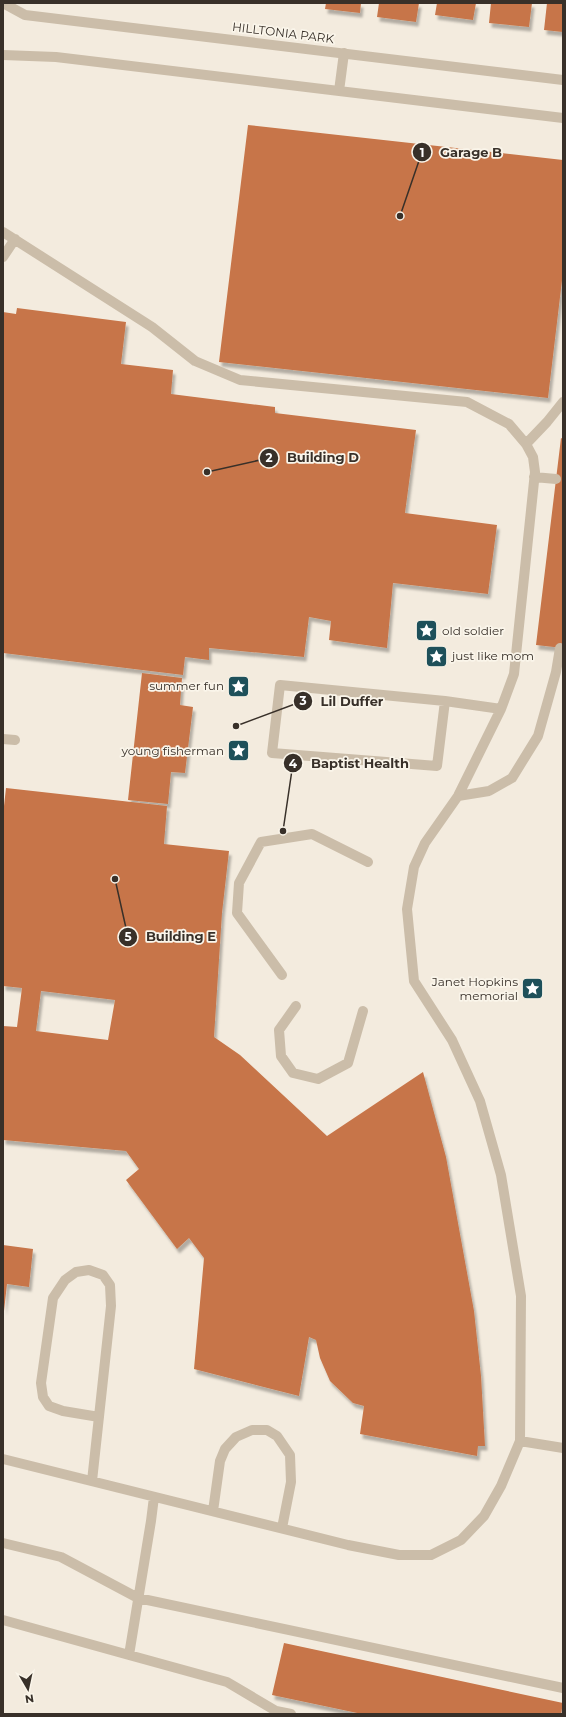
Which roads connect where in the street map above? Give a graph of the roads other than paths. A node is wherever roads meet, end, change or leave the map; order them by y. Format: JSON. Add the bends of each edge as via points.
{"nodes":[{"id":1,"x":3,"y":3,"type":"edge"},
{"id":2,"x":344,"y":53,"type":"junction"},
{"id":3,"x":3,"y":55,"type":"edge"},
{"id":4,"x":563,"y":80,"type":"edge"},
{"id":5,"x":339,"y":91,"type":"junction"},
{"id":6,"x":563,"y":118,"type":"edge"},
{"id":7,"x":3,"y":232,"type":"edge"},
{"id":8,"x":15,"y":239,"type":"junction"},
{"id":9,"x":3,"y":257,"type":"edge"},
{"id":10,"x":563,"y":402,"type":"edge"},
{"id":11,"x":526,"y":444,"type":"junction"},
{"id":12,"x":534,"y":477,"type":"junction"},
{"id":13,"x":556,"y":479,"type":"dead end"},
{"id":14,"x":560,"y":648,"type":"dead end"},
{"id":15,"x":444,"y":701,"type":"junction"},
{"id":16,"x":501,"y":709,"type":"junction"},
{"id":17,"x":3,"y":739,"type":"edge"},
{"id":18,"x":15,"y":740,"type":"dead end"},
{"id":19,"x":458,"y":796,"type":"junction"},
{"id":20,"x":368,"y":862,"type":"dead end"},
{"id":21,"x":282,"y":975,"type":"dead end"},
{"id":22,"x":296,"y":1006,"type":"dead end"},
{"id":23,"x":362,"y":1012,"type":"dead end"},
{"id":24,"x":99,"y":1417,"type":"junction"},
{"id":25,"x":520,"y":1442,"type":"junction"},
{"id":26,"x":563,"y":1448,"type":"edge"},
{"id":27,"x":3,"y":1459,"type":"edge"},
{"id":28,"x":92,"y":1481,"type":"junction"},
{"id":29,"x":154,"y":1496,"type":"junction"},
{"id":30,"x":213,"y":1511,"type":"junction"},
{"id":31,"x":282,"y":1528,"type":"junction"},
{"id":32,"x":3,"y":1543,"type":"edge"},
{"id":33,"x":138,"y":1598,"type":"junction"},
{"id":34,"x":3,"y":1620,"type":"edge"},
{"id":35,"x":129,"y":1655,"type":"junction"},
{"id":36,"x":563,"y":1688,"type":"edge"},
{"id":37,"x":276,"y":1712,"type":"edge"},
{"id":38,"x":291,"y":1714,"type":"edge"}],
"edges":[{"from":1,"to":2,"type":"street","name":"HILLTONIA PARK","via":[[25,15]]},
{"from":2,"to":4,"type":"street","name":"HILLTONIA PARK"},
{"from":2,"to":5,"type":"street"},
{"from":3,"to":5,"type":"street","via":[[56,56]]},
{"from":5,"to":6,"type":"street"},
{"from":7,"to":8,"type":"street"},
{"from":8,"to":9,"type":"street"},
{"from":8,"to":11,"type":"street","via":[[152,327],[195,361],[240,380],[467,402],[509,424]]},
{"from":10,"to":11,"type":"street"},
{"from":11,"to":12,"type":"street","via":[[533,457],[536,472]]},
{"from":12,"to":13,"type":"street"},
{"from":12,"to":16,"type":"street","via":[[514,674]]},
{"from":14,"to":19,"type":"street","via":[[538,736],[512,778],[489,791]]},
{"from":15,"to":15,"type":"street","via":[[280,685],[272,753],[436,766]]},
{"from":15,"to":16,"type":"street"},
{"from":16,"to":19,"type":"street"},
{"from":17,"to":18,"type":"street"},
{"from":19,"to":25,"type":"street","via":[[425,843],[414,866],[407,910],[414,981],[452,1040],[480,1101],[501,1175],[521,1296]]},
{"from":20,"to":21,"type":"street","via":[[312,834],[261,842],[239,883],[237,913]]},
{"from":22,"to":23,"type":"street","via":[[279,1030],[281,1056],[293,1073],[318,1079],[348,1063]]},
{"from":24,"to":24,"type":"street","via":[[111,1306],[110,1285],[102,1275],[89,1270],[76,1272],[65,1280],[53,1298],[41,1383],[43,1397],[49,1406]]},
{"from":24,"to":28,"type":"street"},
{"from":25,"to":26,"type":"street"},
{"from":25,"to":31,"type":"street","via":[[501,1486],[484,1516],[461,1540],[431,1555],[399,1555]]},
{"from":27,"to":28,"type":"street"},
{"from":28,"to":29,"type":"street"},
{"from":29,"to":30,"type":"street"},
{"from":29,"to":33,"type":"street"},
{"from":30,"to":31,"type":"street"},
{"from":30,"to":31,"type":"street","via":[[220,1462],[225,1449],[236,1437],[252,1430],[267,1430],[277,1436],[290,1455],[291,1482]]},
{"from":32,"to":33,"type":"street","via":[[61,1557]]},
{"from":33,"to":35,"type":"street"},
{"from":33,"to":36,"type":"street"},
{"from":34,"to":35,"type":"street"},
{"from":35,"to":37,"type":"street","via":[[227,1682]]},
{"from":37,"to":38,"type":"street"}]}
